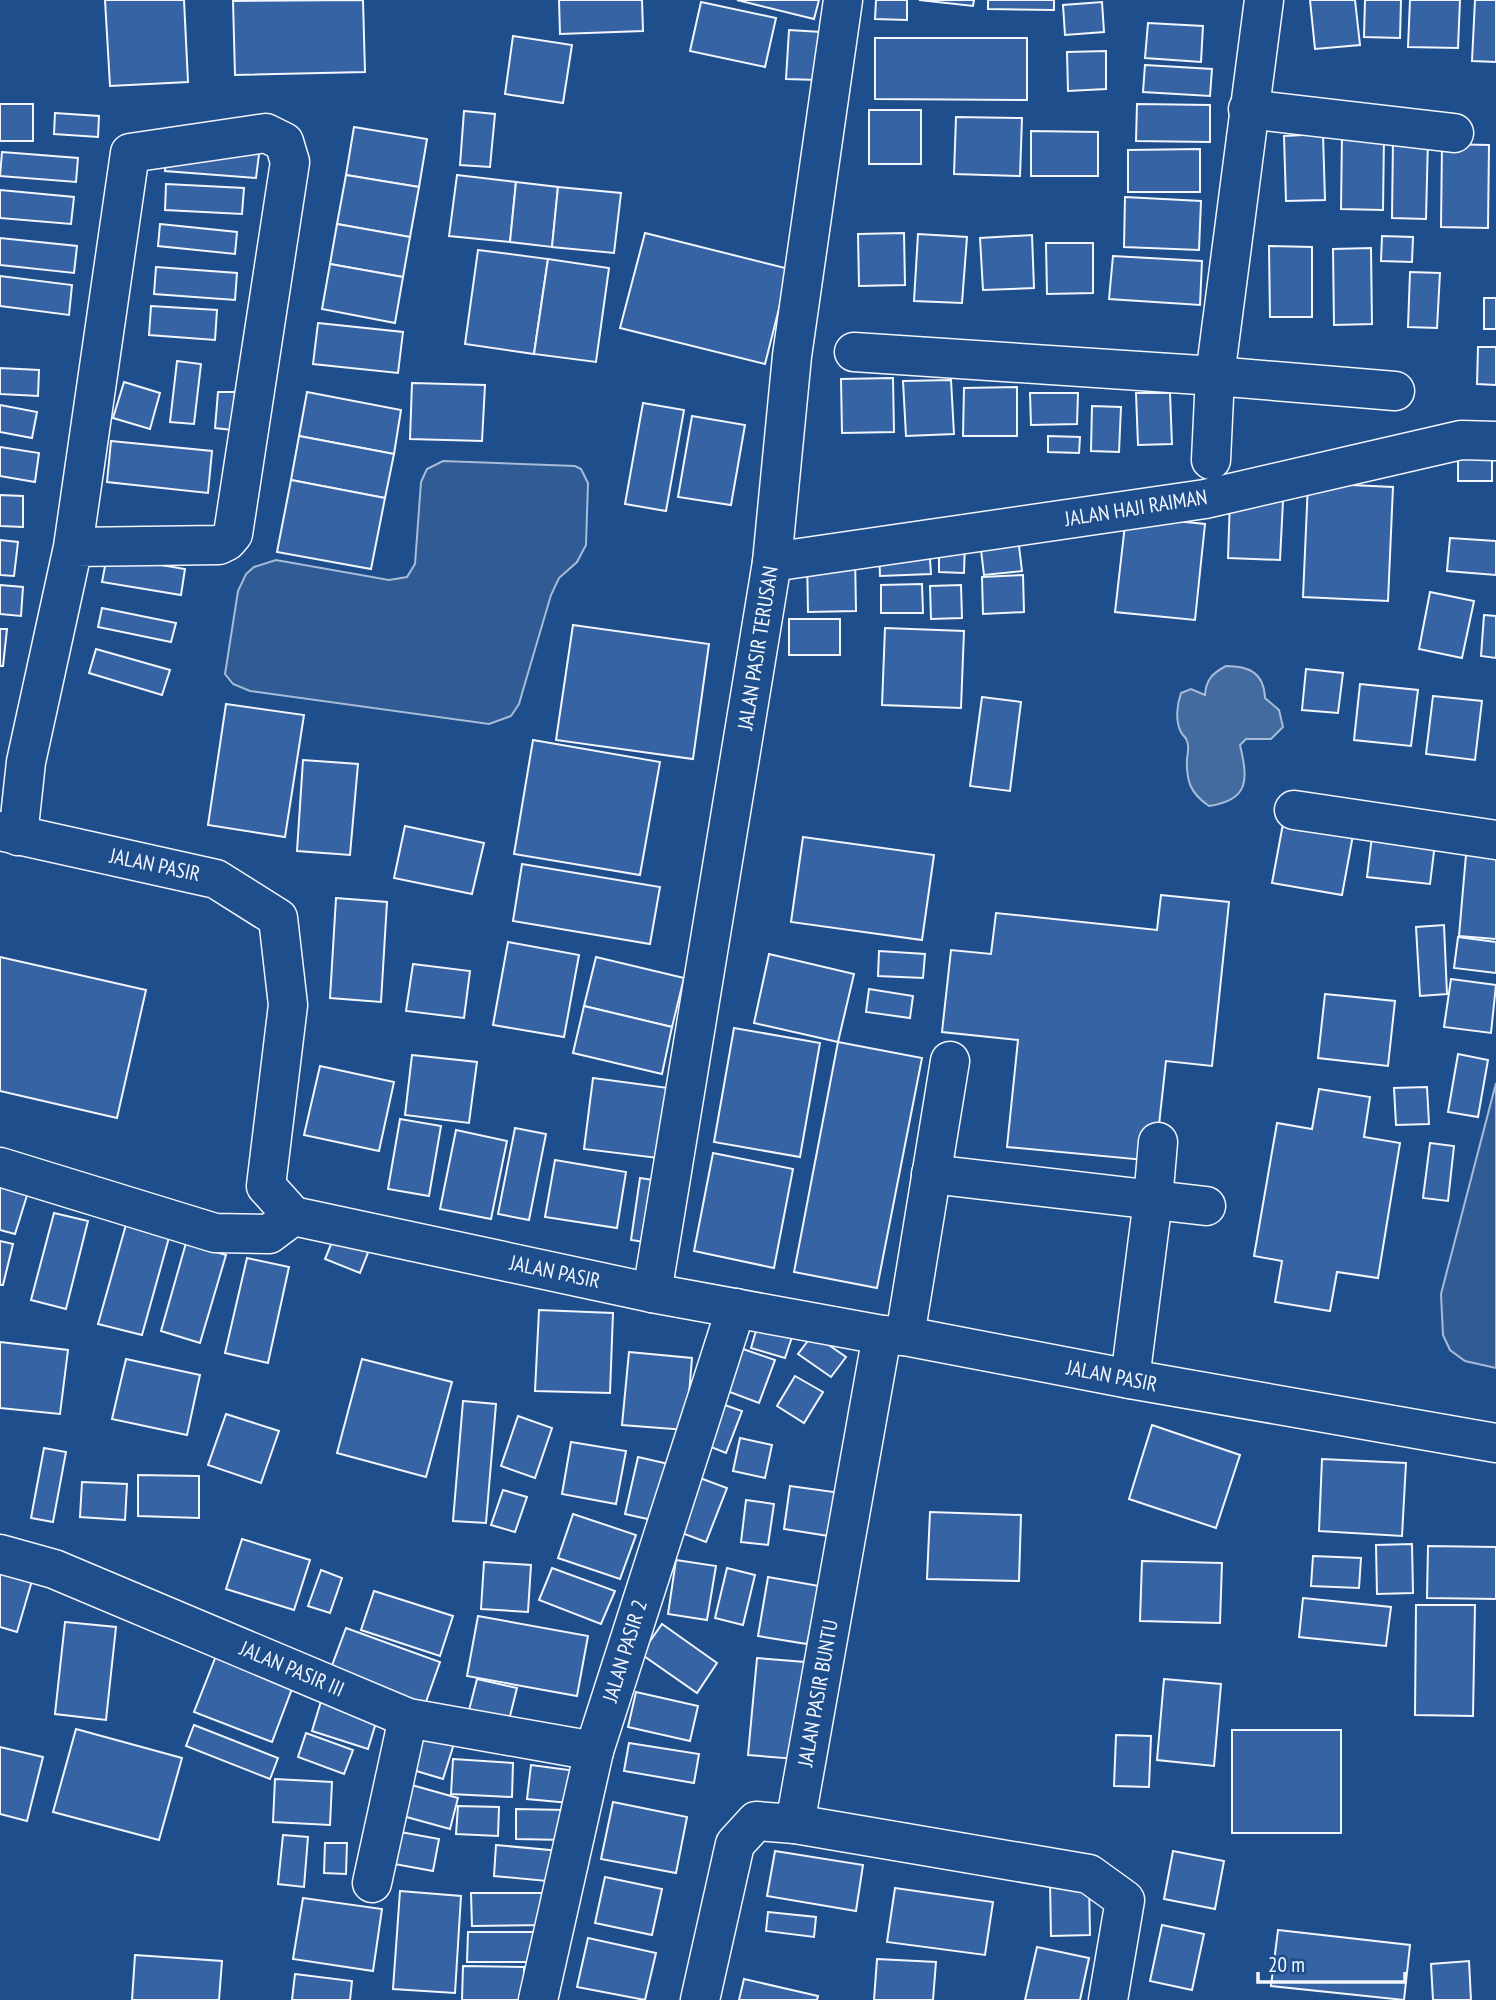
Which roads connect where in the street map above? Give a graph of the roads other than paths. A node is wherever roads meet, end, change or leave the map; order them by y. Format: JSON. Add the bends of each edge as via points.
{"nodes":[{"id":1,"x":843,"y":0,"type":"edge"},
{"id":2,"x":1264,"y":0,"type":"edge"},
{"id":3,"x":1248,"y":110,"type":"junction"},
{"id":4,"x":1454,"y":133,"type":"dead end"},
{"id":5,"x":854,"y":352,"type":"dead end"},
{"id":6,"x":1215,"y":376,"type":"junction"},
{"id":7,"x":1395,"y":391,"type":"dead end"},
{"id":8,"x":1496,"y":440,"type":"edge"},
{"id":9,"x":1211,"y":460,"type":"dead end"},
{"id":10,"x":73,"y":547,"type":"junction"},
{"id":11,"x":772,"y":562,"type":"junction"},
{"id":12,"x":1294,"y":810,"type":"dead end"},
{"id":13,"x":9,"y":834,"type":"edge"},
{"id":14,"x":1496,"y":840,"type":"edge"},
{"id":15,"x":950,"y":1061,"type":"dead end"},
{"id":16,"x":1158,"y":1142,"type":"dead end"},
{"id":17,"x":0,"y":1167,"type":"edge"},
{"id":18,"x":931,"y":1174,"type":"junction"},
{"id":19,"x":1153,"y":1200,"type":"junction"},
{"id":20,"x":1206,"y":1206,"type":"dead end"},
{"id":21,"x":292,"y":1216,"type":"junction"},
{"id":22,"x":652,"y":1293,"type":"junction"},
{"id":23,"x":736,"y":1308,"type":"junction"},
{"id":24,"x":893,"y":1336,"type":"junction"},
{"id":25,"x":1130,"y":1380,"type":"junction"},
{"id":26,"x":1496,"y":1443,"type":"edge"},
{"id":27,"x":0,"y":1554,"type":"edge"},
{"id":28,"x":408,"y":1718,"type":"junction"},
{"id":29,"x":594,"y":1751,"type":"junction"},
{"id":30,"x":795,"y":1824,"type":"junction"},
{"id":31,"x":372,"y":1883,"type":"dead end"},
{"id":32,"x":538,"y":2000,"type":"edge"},
{"id":33,"x":700,"y":2000,"type":"edge"},
{"id":34,"x":1108,"y":2000,"type":"edge"}],
"edges":[{"from":1,"to":11,"type":"street","name":"JALAN PASIR TERUSAN","via":[[792,356]]},
{"from":2,"to":3,"type":"street"},
{"from":3,"to":4,"type":"street"},
{"from":3,"to":6,"type":"street"},
{"from":5,"to":6,"type":"street"},
{"from":6,"to":7,"type":"street"},
{"from":6,"to":9,"type":"street"},
{"from":8,"to":11,"type":"street","name":"JALAN HAJI RAIMAN","via":[[1461,440],[1205,499]]},
{"from":10,"to":10,"type":"street","via":[[130,153],[266,133],[284,142],[290,162],[233,534],[219,545]]},
{"from":10,"to":13,"type":"street"},
{"from":11,"to":22,"type":"street","name":"JALAN PASIR TERUSAN"},
{"from":12,"to":14,"type":"street"},
{"from":13,"to":21,"type":"street","name":"JALAN PASIR","via":[[216,878],[278,918],[288,1005],[266,1186]]},
{"from":15,"to":18,"type":"street","name":"JALAN PASIR BUNTU"},
{"from":16,"to":19,"type":"street"},
{"from":17,"to":21,"type":"street","via":[[215,1233],[269,1234]]},
{"from":18,"to":19,"type":"street"},
{"from":18,"to":24,"type":"street","name":"JALAN PASIR BUNTU"},
{"from":19,"to":20,"type":"street"},
{"from":19,"to":25,"type":"street"},
{"from":21,"to":22,"type":"street","name":"JALAN PASIR"},
{"from":22,"to":23,"type":"street","name":"JALAN PASIR"},
{"from":23,"to":24,"type":"street","name":"JALAN PASIR"},
{"from":23,"to":29,"type":"street","name":"JALAN PASIR 2"},
{"from":24,"to":25,"type":"street","name":"JALAN PASIR"},
{"from":24,"to":30,"type":"street","name":"JALAN PASIR BUNTU"},
{"from":25,"to":26,"type":"street","name":"JALAN PASIR"},
{"from":27,"to":28,"type":"street","name":"JALAN PASIR III","via":[[54,1569]]},
{"from":28,"to":29,"type":"street","name":"JALAN PASIR III"},
{"from":28,"to":31,"type":"street"},
{"from":29,"to":32,"type":"street","name":"JALAN PASIR 2"},
{"from":30,"to":33,"type":"street","via":[[756,1821],[735,1844]]},
{"from":30,"to":34,"type":"street","via":[[1089,1874],[1125,1900]]}]}
